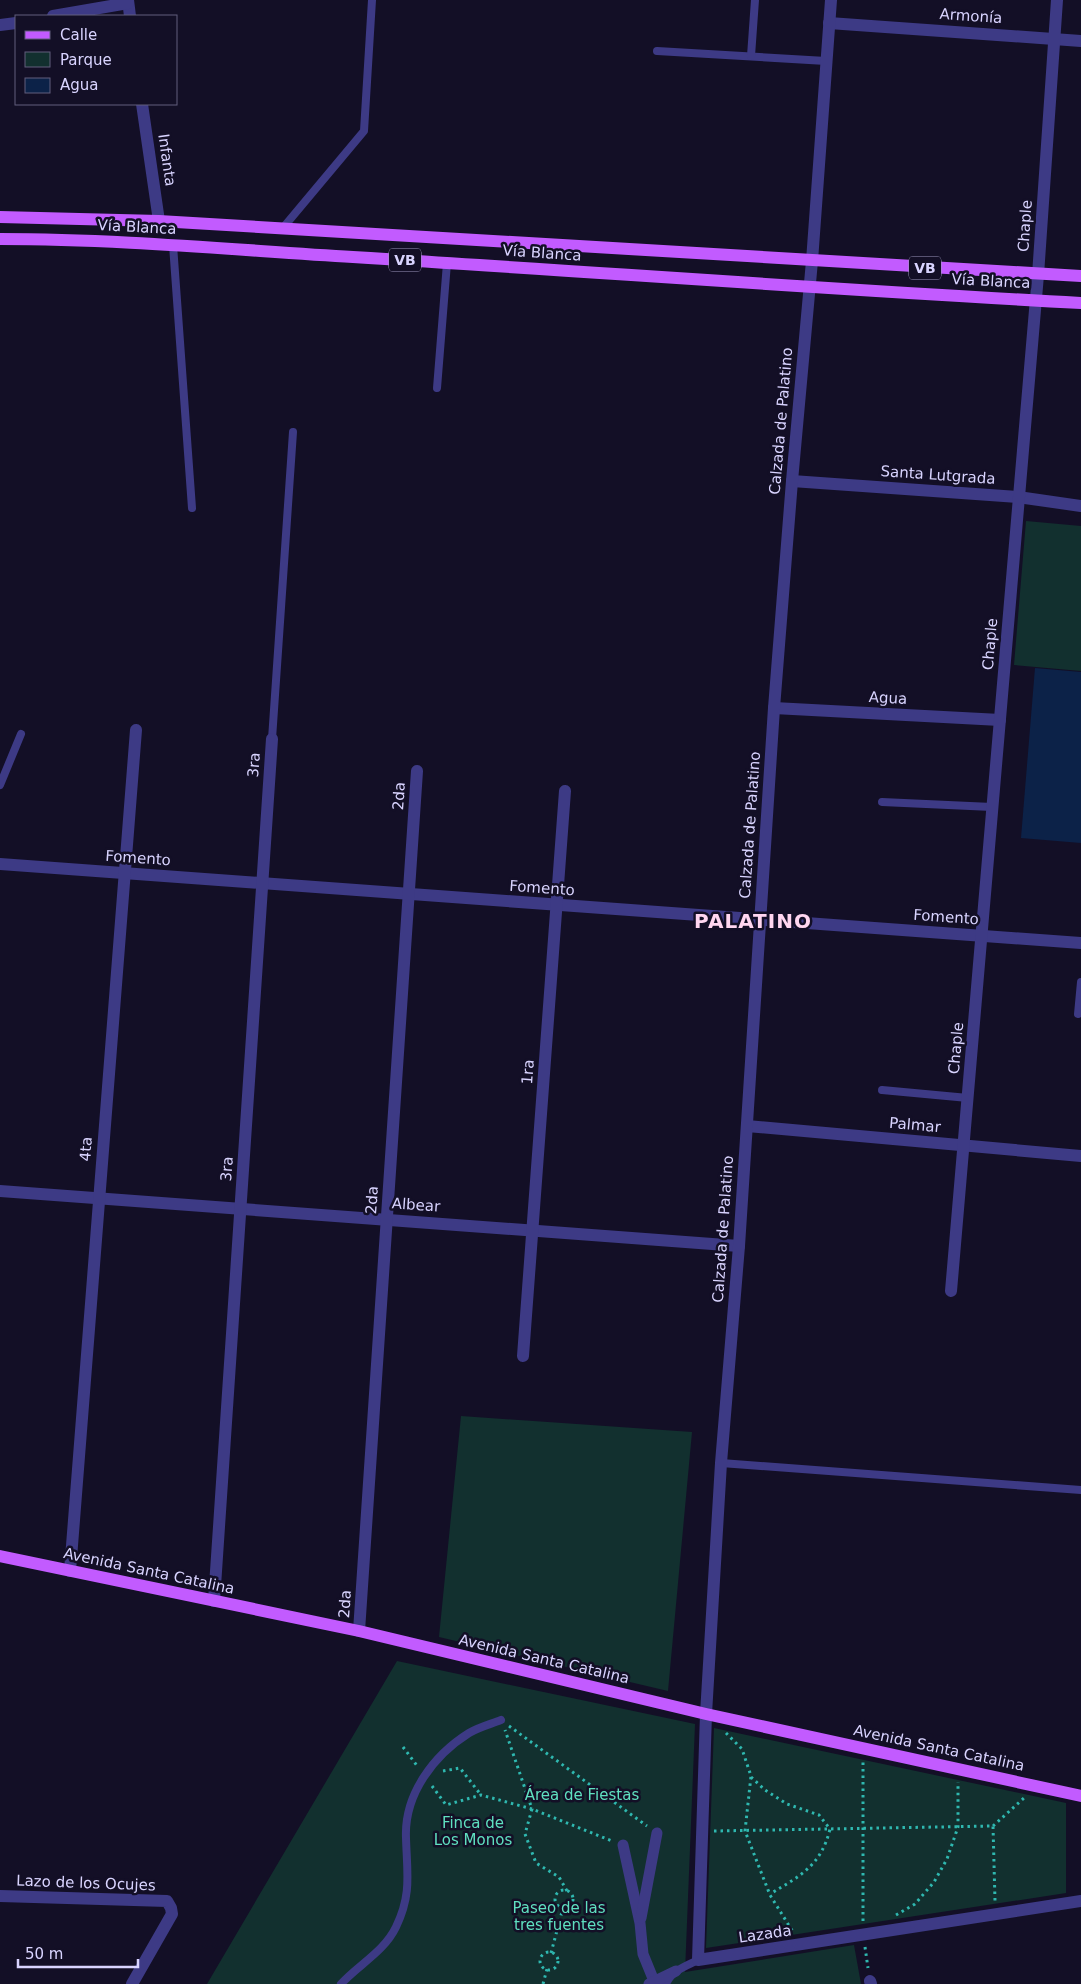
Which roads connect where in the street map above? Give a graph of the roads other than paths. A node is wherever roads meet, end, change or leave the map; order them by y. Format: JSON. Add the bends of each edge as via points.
{"nodes":[{"id":1,"x":372,"y":0,"type":"edge"},
{"id":2,"x":755,"y":0,"type":"edge"},
{"id":3,"x":831,"y":0,"type":"edge"},
{"id":4,"x":1057,"y":0,"type":"edge"},
{"id":5,"x":128,"y":2,"type":"edge"},
{"id":6,"x":57,"y":15,"type":"edge"},
{"id":7,"x":130,"y":15,"type":"edge"},
{"id":8,"x":15,"y":22,"type":"edge"},
{"id":9,"x":829,"y":22,"type":"junction"},
{"id":10,"x":0,"y":25,"type":"edge"},
{"id":11,"x":1055,"y":38,"type":"junction"},
{"id":12,"x":1081,"y":41,"type":"edge"},
{"id":13,"x":656,"y":51,"type":"dead end"},
{"id":14,"x":751,"y":56,"type":"junction"},
{"id":15,"x":826,"y":61,"type":"junction"},
{"id":16,"x":142,"y":105,"type":"edge"},
{"id":17,"x":0,"y":218,"type":"edge"},
{"id":18,"x":159,"y":221,"type":"junction"},
{"id":19,"x":282,"y":228,"type":"junction"},
{"id":20,"x":0,"y":239,"type":"edge"},
{"id":21,"x":173,"y":245,"type":"junction"},
{"id":22,"x":812,"y":261,"type":"junction"},
{"id":23,"x":447,"y":263,"type":"junction"},
{"id":24,"x":1038,"y":275,"type":"junction"},
{"id":25,"x":1081,"y":276,"type":"edge"},
{"id":26,"x":810,"y":288,"type":"junction"},
{"id":27,"x":1035,"y":300,"type":"junction"},
{"id":28,"x":1081,"y":303,"type":"edge"},
{"id":29,"x":437,"y":388,"type":"dead end"},
{"id":30,"x":293,"y":432,"type":"dead end"},
{"id":31,"x":792,"y":481,"type":"junction"},
{"id":32,"x":1018,"y":497,"type":"junction"},
{"id":33,"x":1081,"y":506,"type":"edge"},
{"id":34,"x":192,"y":508,"type":"dead end"},
{"id":35,"x":774,"y":708,"type":"junction"},
{"id":36,"x":1000,"y":720,"type":"junction"},
{"id":37,"x":136,"y":730,"type":"dead end"},
{"id":38,"x":22,"y":734,"type":"dead end"},
{"id":39,"x":272,"y":739,"type":"joint"},
{"id":40,"x":417,"y":771,"type":"dead end"},
{"id":41,"x":0,"y":785,"type":"edge"},
{"id":42,"x":565,"y":790,"type":"dead end"},
{"id":43,"x":882,"y":802,"type":"dead end"},
{"id":44,"x":992,"y":807,"type":"junction"},
{"id":45,"x":0,"y":864,"type":"edge"},
{"id":46,"x":124,"y":874,"type":"junction"},
{"id":47,"x":263,"y":884,"type":"junction"},
{"id":48,"x":408,"y":894,"type":"junction"},
{"id":49,"x":556,"y":905,"type":"junction"},
{"id":50,"x":760,"y":920,"type":"junction"},
{"id":51,"x":981,"y":936,"type":"junction"},
{"id":52,"x":1081,"y":944,"type":"edge"},
{"id":53,"x":1081,"y":982,"type":"edge"},
{"id":54,"x":1078,"y":1014,"type":"dead end"},
{"id":55,"x":882,"y":1090,"type":"dead end"},
{"id":56,"x":968,"y":1098,"type":"junction"},
{"id":57,"x":747,"y":1126,"type":"junction"},
{"id":58,"x":964,"y":1146,"type":"junction"},
{"id":59,"x":1081,"y":1156,"type":"edge"},
{"id":60,"x":0,"y":1191,"type":"edge"},
{"id":61,"x":99,"y":1198,"type":"junction"},
{"id":62,"x":241,"y":1209,"type":"junction"},
{"id":63,"x":387,"y":1220,"type":"junction"},
{"id":64,"x":532,"y":1230,"type":"junction"},
{"id":65,"x":739,"y":1246,"type":"junction"},
{"id":66,"x":952,"y":1291,"type":"dead end"},
{"id":67,"x":523,"y":1356,"type":"dead end"},
{"id":68,"x":721,"y":1463,"type":"junction"},
{"id":69,"x":1081,"y":1490,"type":"edge"},
{"id":70,"x":0,"y":1556,"type":"edge"},
{"id":71,"x":70,"y":1571,"type":"junction"},
{"id":72,"x":214,"y":1601,"type":"junction"},
{"id":73,"x":359,"y":1632,"type":"junction"},
{"id":74,"x":706,"y":1714,"type":"junction"},
{"id":75,"x":501,"y":1720,"type":"road end"},
{"id":76,"x":1081,"y":1796,"type":"edge"},
{"id":77,"x":656,"y":1833,"type":"road end"},
{"id":78,"x":623,"y":1846,"type":"road end"},
{"id":79,"x":0,"y":1896,"type":"edge"},
{"id":80,"x":1081,"y":1901,"type":"edge"},
{"id":81,"x":640,"y":1924,"type":"junction"},
{"id":82,"x":698,"y":1960,"type":"junction"},
{"id":83,"x":676,"y":1971,"type":"joint"},
{"id":84,"x":656,"y":1983,"type":"edge"},
{"id":85,"x":132,"y":1984,"type":"edge"},
{"id":86,"x":341,"y":1984,"type":"edge"}],
"edges":[{"from":1,"to":19,"type":"lane","via":[[364,131]]},
{"from":2,"to":14,"type":"lane"},
{"from":3,"to":9,"type":"street","name":"Calzada de Palatino"},
{"from":4,"to":11,"type":"street","name":"Chaple"},
{"from":5,"to":6,"type":"street"},
{"from":5,"to":7,"type":"street"},
{"from":8,"to":10,"type":"street"},
{"from":9,"to":11,"type":"street","name":"Armonía"},
{"from":9,"to":15,"type":"street","name":"Calzada de Palatino"},
{"from":11,"to":12,"type":"street","name":"Armonía"},
{"from":11,"to":24,"type":"street","name":"Chaple"},
{"from":13,"to":14,"type":"lane"},
{"from":14,"to":15,"type":"lane"},
{"from":15,"to":22,"type":"street","name":"Calzada de Palatino"},
{"from":16,"to":18,"type":"street","name":"Infanta"},
{"from":17,"to":18,"type":"main road","name":"Vía Blanca","number":"VB"},
{"from":18,"to":19,"type":"main road","name":"Vía Blanca","number":"VB"},
{"from":19,"to":22,"type":"main road","name":"Vía Blanca","number":"VB"},
{"from":20,"to":21,"type":"main road","name":"Vía Blanca","number":"VB"},
{"from":21,"to":23,"type":"main road","name":"Vía Blanca","number":"VB"},
{"from":21,"to":34,"type":"lane"},
{"from":22,"to":24,"type":"main road","name":"Vía Blanca","number":"VB"},
{"from":22,"to":26,"type":"street","name":"Calzada de Palatino"},
{"from":23,"to":26,"type":"main road","name":"Vía Blanca","number":"VB"},
{"from":23,"to":29,"type":"lane"},
{"from":24,"to":25,"type":"main road","name":"Vía Blanca","number":"VB"},
{"from":24,"to":27,"type":"street","name":"Chaple"},
{"from":26,"to":27,"type":"main road","name":"Vía Blanca","number":"VB"},
{"from":26,"to":31,"type":"street","name":"Calzada de Palatino"},
{"from":27,"to":28,"type":"main road","name":"Vía Blanca","number":"VB"},
{"from":27,"to":32,"type":"street","name":"Chaple"},
{"from":30,"to":39,"type":"lane"},
{"from":31,"to":32,"type":"street","name":"Santa Lutgrada"},
{"from":31,"to":35,"type":"street","name":"Calzada de Palatino"},
{"from":32,"to":33,"type":"street","name":"Santa Lutgrada"},
{"from":32,"to":36,"type":"street","name":"Chaple"},
{"from":35,"to":36,"type":"street","name":"Agua"},
{"from":35,"to":50,"type":"street","name":"Calzada de Palatino"},
{"from":36,"to":44,"type":"street","name":"Chaple"},
{"from":37,"to":46,"type":"street","name":"4ta"},
{"from":38,"to":41,"type":"lane"},
{"from":39,"to":47,"type":"street","name":"3ra"},
{"from":40,"to":48,"type":"street","name":"2da"},
{"from":42,"to":49,"type":"street","name":"1ra"},
{"from":43,"to":44,"type":"lane"},
{"from":44,"to":51,"type":"street","name":"Chaple"},
{"from":45,"to":46,"type":"street","name":"Fomento"},
{"from":46,"to":47,"type":"street","name":"Fomento"},
{"from":46,"to":61,"type":"street","name":"4ta"},
{"from":47,"to":48,"type":"street","name":"Fomento"},
{"from":47,"to":62,"type":"street","name":"3ra"},
{"from":48,"to":49,"type":"street","name":"Fomento"},
{"from":48,"to":63,"type":"street","name":"2da"},
{"from":49,"to":50,"type":"street","name":"Fomento"},
{"from":49,"to":64,"type":"street","name":"1ra"},
{"from":50,"to":51,"type":"street","name":"Fomento"},
{"from":50,"to":57,"type":"street","name":"Calzada de Palatino"},
{"from":51,"to":52,"type":"street","name":"Fomento"},
{"from":51,"to":56,"type":"street","name":"Chaple"},
{"from":53,"to":54,"type":"lane"},
{"from":55,"to":56,"type":"lane"},
{"from":56,"to":58,"type":"street","name":"Chaple"},
{"from":57,"to":58,"type":"street","name":"Palmar"},
{"from":57,"to":65,"type":"street","name":"Calzada de Palatino"},
{"from":58,"to":59,"type":"street","name":"Palmar"},
{"from":58,"to":66,"type":"street","name":"Chaple"},
{"from":60,"to":61,"type":"street","name":"Albear"},
{"from":61,"to":62,"type":"street","name":"Albear"},
{"from":61,"to":71,"type":"street","name":"4ta"},
{"from":62,"to":63,"type":"street","name":"Albear"},
{"from":62,"to":72,"type":"street","name":"3ra"},
{"from":63,"to":64,"type":"street","name":"Albear"},
{"from":63,"to":73,"type":"street","name":"2da"},
{"from":64,"to":65,"type":"street","name":"Albear"},
{"from":64,"to":67,"type":"street","name":"1ra"},
{"from":65,"to":68,"type":"street","name":"Calzada de Palatino"},
{"from":68,"to":69,"type":"lane"},
{"from":68,"to":74,"type":"street","name":"Calzada de Palatino"},
{"from":70,"to":71,"type":"main road","name":"Avenida Santa Catalina"},
{"from":71,"to":72,"type":"main road","name":"Avenida Santa Catalina"},
{"from":72,"to":73,"type":"main road","name":"Avenida Santa Catalina"},
{"from":73,"to":74,"type":"main road","name":"Avenida Santa Catalina"},
{"from":74,"to":76,"type":"main road","name":"Avenida Santa Catalina"},
{"from":74,"to":82,"type":"street"},
{"from":75,"to":86,"type":"lane","via":[[471,1732],[444,1751],[424,1775],[411,1804],[406,1836],[409,1868],[406,1900],[396,1929],[377,1953]]},
{"from":77,"to":81,"type":"street"},
{"from":78,"to":81,"type":"street"},
{"from":79,"to":85,"type":"street","name":"Lazo de los Ocujes","via":[[167,1902],[172,1914]]},
{"from":80,"to":82,"type":"street","name":"Lazada"},
{"from":81,"to":84,"type":"street","via":[[644,1954]]},
{"from":82,"to":83,"type":"lane"},
{"from":83,"to":84,"type":"street"}]}
